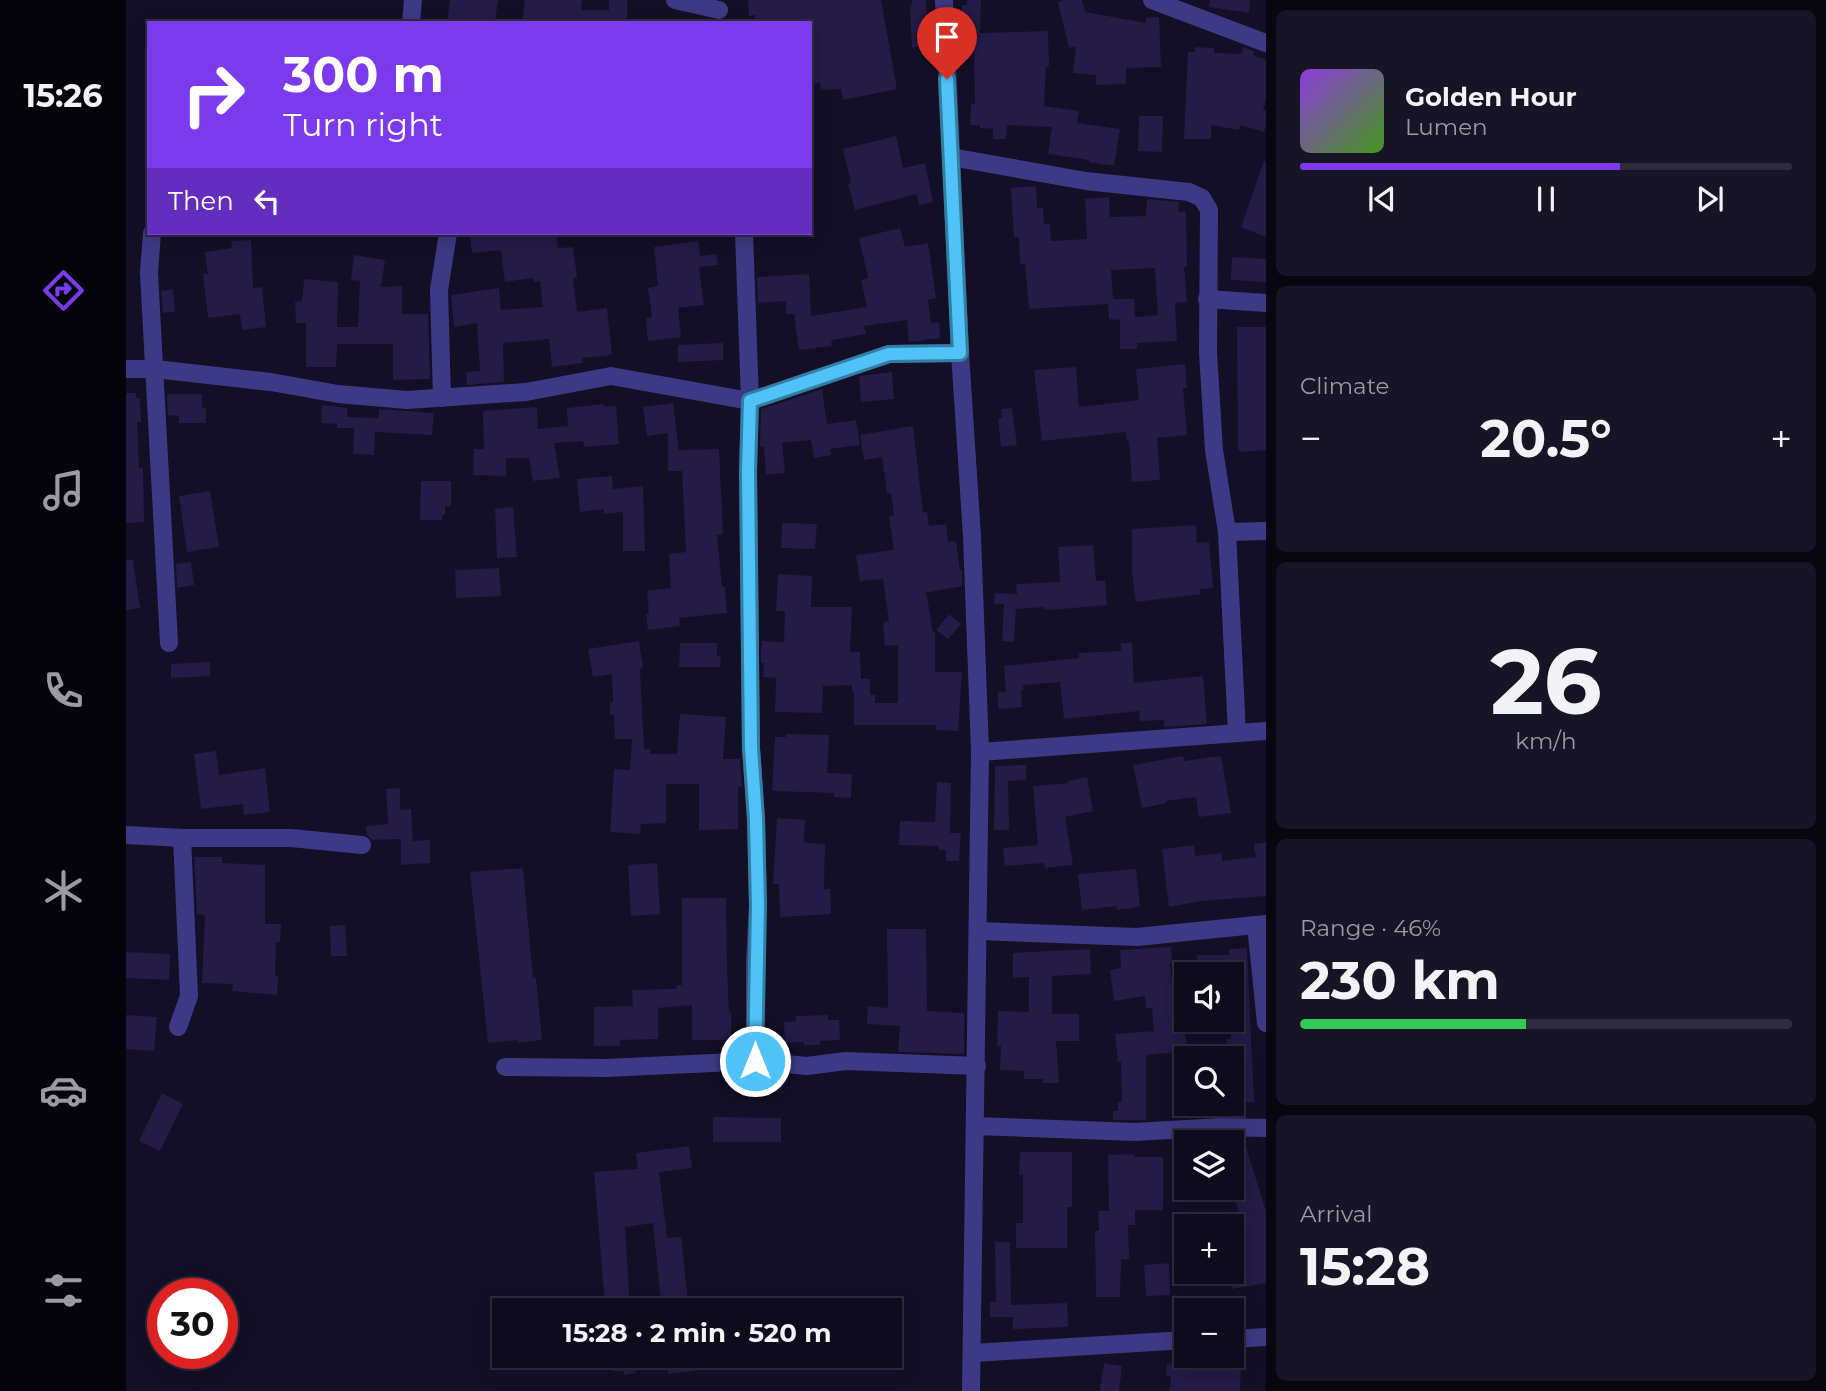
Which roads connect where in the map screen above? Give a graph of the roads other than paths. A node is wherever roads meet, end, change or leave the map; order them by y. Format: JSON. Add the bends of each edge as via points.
{"nodes":[{"id":1,"x":413,"y":0,"type":"edge"},
{"id":2,"x":675,"y":0,"type":"edge"},
{"id":3,"x":944,"y":0,"type":"edge"},
{"id":4,"x":1152,"y":0,"type":"edge"},
{"id":5,"x":719,"y":11,"type":"edge"},
{"id":6,"x":411,"y":21,"type":"edge"},
{"id":7,"x":1266,"y":43,"type":"edge"},
{"id":8,"x":951,"y":158,"type":"junction"},
{"id":9,"x":152,"y":235,"type":"edge"},
{"id":10,"x":448,"y":235,"type":"edge"},
{"id":11,"x":744,"y":235,"type":"edge"},
{"id":12,"x":1208,"y":299,"type":"junction"},
{"id":13,"x":1266,"y":303,"type":"edge"},
{"id":14,"x":960,"y":353,"type":"junction"},
{"id":15,"x":126,"y":369,"type":"edge"},
{"id":16,"x":155,"y":369,"type":"junction"},
{"id":17,"x":442,"y":398,"type":"junction"},
{"id":18,"x":750,"y":401,"type":"junction"},
{"id":19,"x":1227,"y":531,"type":"junction"},
{"id":20,"x":1266,"y":531,"type":"edge"},
{"id":21,"x":169,"y":643,"type":"dead end"},
{"id":22,"x":1266,"y":731,"type":"edge"},
{"id":23,"x":1237,"y":733,"type":"junction"},
{"id":24,"x":980,"y":752,"type":"junction"},
{"id":25,"x":126,"y":835,"type":"edge"},
{"id":26,"x":182,"y":838,"type":"junction"},
{"id":27,"x":362,"y":845,"type":"dead end"},
{"id":28,"x":1261,"y":924,"type":"edge"},
{"id":29,"x":979,"y":931,"type":"junction"},
{"id":30,"x":1266,"y":1023,"type":"edge"},
{"id":31,"x":178,"y":1027,"type":"dead end"},
{"id":32,"x":755,"y":1061,"type":"junction"},
{"id":33,"x":977,"y":1066,"type":"junction"},
{"id":34,"x":505,"y":1067,"type":"dead end"},
{"id":35,"x":975,"y":1126,"type":"junction"},
{"id":36,"x":1266,"y":1128,"type":"edge"},
{"id":37,"x":1266,"y":1337,"type":"edge"},
{"id":38,"x":1244,"y":1338,"type":"edge"},
{"id":39,"x":1174,"y":1341,"type":"edge"},
{"id":40,"x":973,"y":1353,"type":"junction"},
{"id":41,"x":971,"y":1391,"type":"edge"}],
"edges":[{"from":1,"to":6,"type":"street"},
{"from":2,"to":5,"type":"street"},
{"from":3,"to":8,"type":"street"},
{"from":4,"to":7,"type":"street"},
{"from":8,"to":12,"type":"street","via":[[1086,181],[1189,191],[1202,198],[1209,210]]},
{"from":8,"to":14,"type":"street"},
{"from":9,"to":16,"type":"street","via":[[149,273]]},
{"from":10,"to":17,"type":"street","via":[[439,290]]},
{"from":11,"to":18,"type":"street"},
{"from":12,"to":13,"type":"street"},
{"from":12,"to":19,"type":"street","via":[[1214,450]]},
{"from":14,"to":18,"type":"street","via":[[889,354]]},
{"from":14,"to":24,"type":"street"},
{"from":15,"to":16,"type":"street"},
{"from":16,"to":17,"type":"street","via":[[338,394]]},
{"from":16,"to":21,"type":"street"},
{"from":17,"to":18,"type":"street","via":[[526,391],[611,376]]},
{"from":18,"to":32,"type":"street","via":[[751,748],[758,906]]},
{"from":19,"to":20,"type":"street"},
{"from":19,"to":23,"type":"street"},
{"from":22,"to":23,"type":"street"},
{"from":23,"to":24,"type":"street"},
{"from":24,"to":29,"type":"street"},
{"from":25,"to":26,"type":"street"},
{"from":26,"to":27,"type":"street","via":[[291,838]]},
{"from":26,"to":31,"type":"street","via":[[189,996]]},
{"from":28,"to":29,"type":"street","via":[[1137,937]]},
{"from":28,"to":30,"type":"street"},
{"from":29,"to":33,"type":"street"},
{"from":32,"to":33,"type":"street","via":[[807,1066],[846,1060]]},
{"from":32,"to":34,"type":"street"},
{"from":33,"to":35,"type":"street"},
{"from":35,"to":36,"type":"street","via":[[1135,1132]]},
{"from":35,"to":40,"type":"street"},
{"from":37,"to":38,"type":"street"},
{"from":39,"to":40,"type":"street"},
{"from":40,"to":41,"type":"street"}]}
